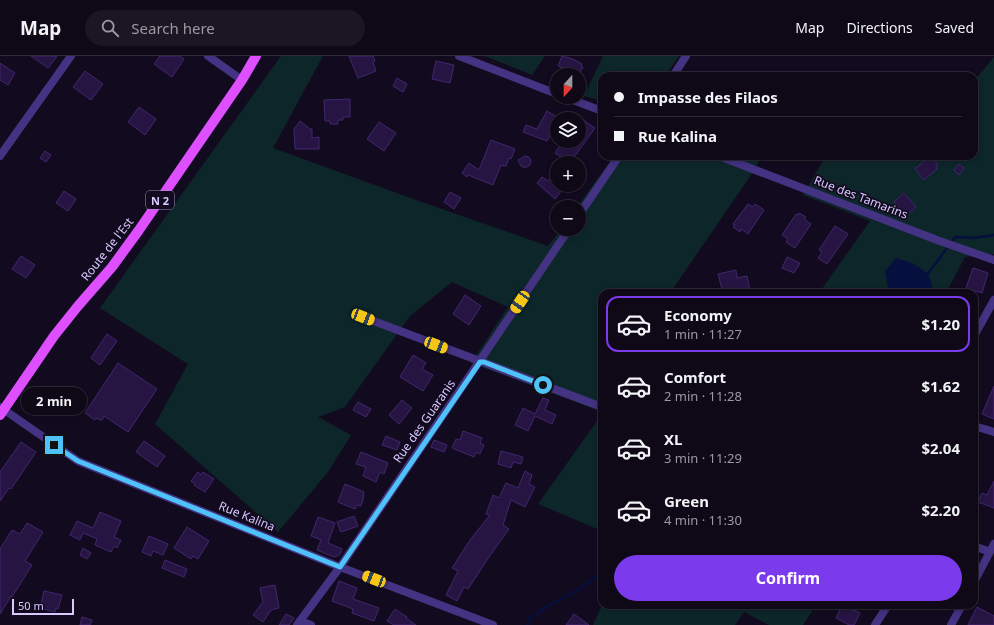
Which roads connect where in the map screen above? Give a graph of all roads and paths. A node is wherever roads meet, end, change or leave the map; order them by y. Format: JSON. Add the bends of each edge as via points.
{"nodes":[{"id":1,"x":71,"y":56,"type":"edge"},
{"id":2,"x":208,"y":56,"type":"edge"},
{"id":3,"x":256,"y":56,"type":"edge"},
{"id":4,"x":459,"y":56,"type":"edge"},
{"id":5,"x":686,"y":56,"type":"edge"},
{"id":6,"x":676,"y":72,"type":"edge"},
{"id":7,"x":242,"y":80,"type":"junction"},
{"id":8,"x":550,"y":91,"type":"edge"},
{"id":9,"x":584,"y":104,"type":"edge"},
{"id":10,"x":598,"y":109,"type":"edge"},
{"id":11,"x":0,"y":156,"type":"edge"},
{"id":12,"x":616,"y":160,"type":"edge"},
{"id":13,"x":729,"y":160,"type":"edge"},
{"id":14,"x":586,"y":205,"type":"edge"},
{"id":15,"x":564,"y":236,"type":"edge"},
{"id":16,"x":994,"y":260,"type":"edge"},
{"id":17,"x":994,"y":300,"type":"edge"},
{"id":18,"x":363,"y":317,"type":"dead end"},
{"id":19,"x":978,"y":329,"type":"edge"},
{"id":20,"x":480,"y":362,"type":"junction"},
{"id":21,"x":598,"y":406,"type":"edge"},
{"id":22,"x":1,"y":411,"type":"edge"},
{"id":23,"x":978,"y":427,"type":"edge"},
{"id":24,"x":994,"y":432,"type":"edge"},
{"id":25,"x":978,"y":546,"type":"edge"},
{"id":26,"x":992,"y":548,"type":"edge"},
{"id":27,"x":340,"y":567,"type":"junction"},
{"id":28,"x":978,"y":574,"type":"edge"},
{"id":29,"x":885,"y":609,"type":"edge"},
{"id":30,"x":960,"y":609,"type":"edge"},
{"id":31,"x":299,"y":623,"type":"edge"},
{"id":32,"x":311,"y":625,"type":"edge"},
{"id":33,"x":493,"y":625,"type":"edge"},
{"id":34,"x":875,"y":625,"type":"edge"},
{"id":35,"x":951,"y":625,"type":"edge"}],
"edges":[{"from":1,"to":11,"type":"street"},
{"from":2,"to":7,"type":"street"},
{"from":3,"to":7,"type":"main road","name":"Route de l'Est","number":"N 2"},
{"from":4,"to":8,"type":"street"},
{"from":5,"to":6,"type":"street"},
{"from":7,"to":22,"type":"main road","name":"Route de l'Est","number":"N 2","via":[[139,230],[112,267],[54,336]]},
{"from":9,"to":10,"type":"street"},
{"from":12,"to":14,"type":"street"},
{"from":13,"to":16,"type":"street","name":"Rue des Tamarins"},
{"from":15,"to":20,"type":"street","name":"Rue des Guaranis"},
{"from":17,"to":19,"type":"street"},
{"from":18,"to":20,"type":"street"},
{"from":20,"to":21,"type":"street"},
{"from":20,"to":27,"type":"street","name":"Rue des Guaranis"},
{"from":22,"to":27,"type":"street","name":"Rue Kalina","via":[[78,461]]},
{"from":23,"to":24,"type":"street"},
{"from":25,"to":26,"type":"street"},
{"from":26,"to":28,"type":"street"},
{"from":27,"to":31,"type":"street","name":"Rue des Guaranis"},
{"from":27,"to":33,"type":"street","name":"Rue Kalina"},
{"from":29,"to":34,"type":"street"},
{"from":30,"to":35,"type":"street"},
{"from":31,"to":32,"type":"street"}]}
